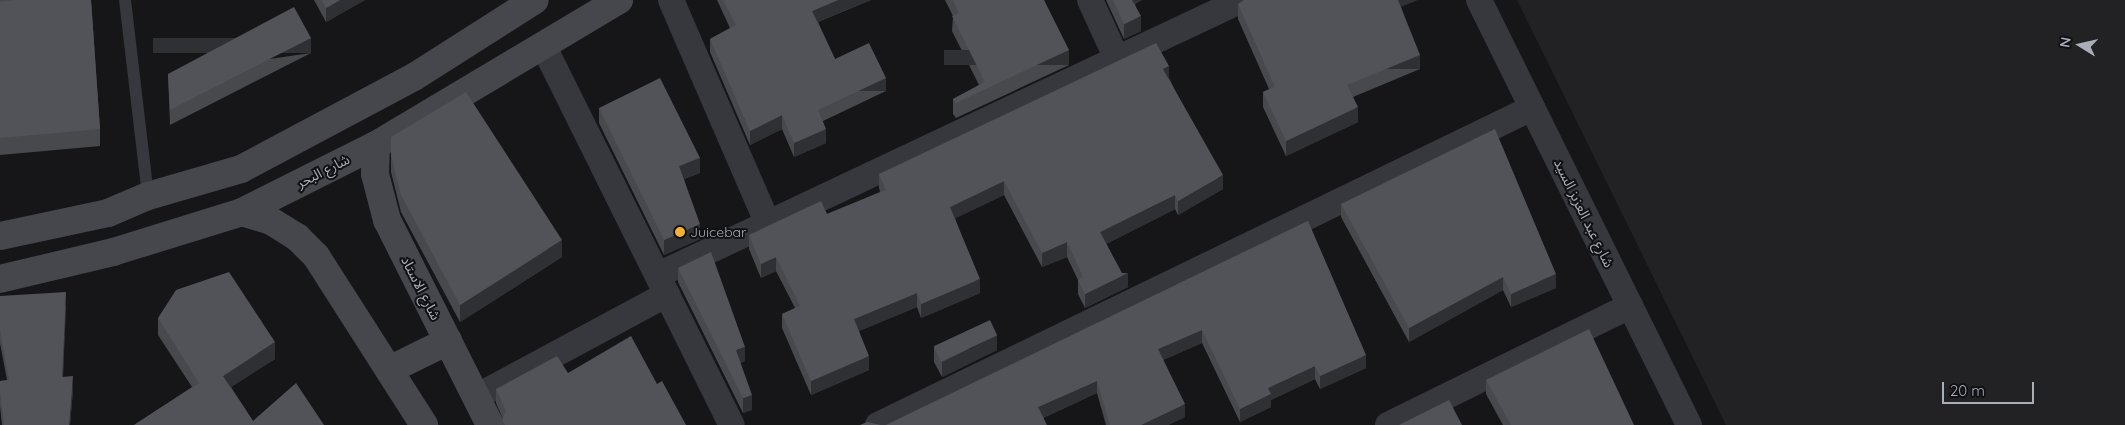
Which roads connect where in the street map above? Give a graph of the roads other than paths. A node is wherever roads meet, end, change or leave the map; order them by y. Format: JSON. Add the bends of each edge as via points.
{"nodes":[{"id":1,"x":125,"y":0,"type":"edge"},
{"id":2,"x":535,"y":0,"type":"edge"},
{"id":3,"x":671,"y":0,"type":"edge"},
{"id":4,"x":1090,"y":0,"type":"edge"},
{"id":5,"x":1242,"y":0,"type":"edge"},
{"id":6,"x":1479,"y":0,"type":"edge"},
{"id":7,"x":611,"y":2,"type":"edge"},
{"id":8,"x":544,"y":47,"type":"junction"},
{"id":9,"x":1117,"y":59,"type":"junction"},
{"id":10,"x":1532,"y":108,"type":"junction"},
{"id":11,"x":376,"y":145,"type":"junction"},
{"id":12,"x":148,"y":196,"type":"junction"},
{"id":13,"x":242,"y":212,"type":"junction"},
{"id":14,"x":768,"y":224,"type":"junction"},
{"id":15,"x":0,"y":236,"type":"edge"},
{"id":16,"x":0,"y":279,"type":"edge"},
{"id":17,"x":662,"y":284,"type":"junction"},
{"id":18,"x":1630,"y":306,"type":"junction"},
{"id":19,"x":448,"y":341,"type":"junction"},
{"id":20,"x":389,"y":370,"type":"junction"},
{"id":21,"x":476,"y":397,"type":"junction"},
{"id":22,"x":424,"y":425,"type":"edge"},
{"id":23,"x":490,"y":425,"type":"edge"},
{"id":24,"x":732,"y":425,"type":"edge"},
{"id":25,"x":878,"y":425,"type":"edge"},
{"id":26,"x":1388,"y":425,"type":"edge"},
{"id":27,"x":1689,"y":425,"type":"edge"}],
"edges":[{"from":1,"to":12,"type":"lane"},
{"from":2,"to":12,"type":"main road","via":[[497,28],[311,135],[241,169]]},
{"from":3,"to":14,"type":"street"},
{"from":4,"to":9,"type":"street"},
{"from":5,"to":9,"type":"street"},
{"from":6,"to":10,"type":"street","name":"شارع عبد العزيز السيد"},
{"from":7,"to":8,"type":"main road","name":"شارع البحر"},
{"from":8,"to":11,"type":"main road","name":"شارع البحر"},
{"from":8,"to":17,"type":"street"},
{"from":9,"to":14,"type":"street"},
{"from":10,"to":18,"type":"street","name":"شارع عبد العزيز السيد"},
{"from":10,"to":25,"type":"street"},
{"from":11,"to":13,"type":"main road","name":"شارع البحر"},
{"from":11,"to":19,"type":"main road","name":"شارع الاستاد","via":[[379,199]]},
{"from":12,"to":15,"type":"main road","via":[[108,213]]},
{"from":13,"to":16,"type":"main road","name":"شارع البحر","via":[[113,252]]},
{"from":13,"to":20,"type":"main road","via":[[284,229],[316,256]]},
{"from":14,"to":17,"type":"street"},
{"from":17,"to":21,"type":"street"},
{"from":17,"to":24,"type":"street"},
{"from":18,"to":26,"type":"street"},
{"from":18,"to":27,"type":"street","name":"شارع عبد العزيز السيد"},
{"from":19,"to":20,"type":"main road"},
{"from":19,"to":21,"type":"main road","name":"شارع الاستاد"},
{"from":20,"to":22,"type":"main road"},
{"from":21,"to":23,"type":"main road","name":"شارع الاستاد"}]}
